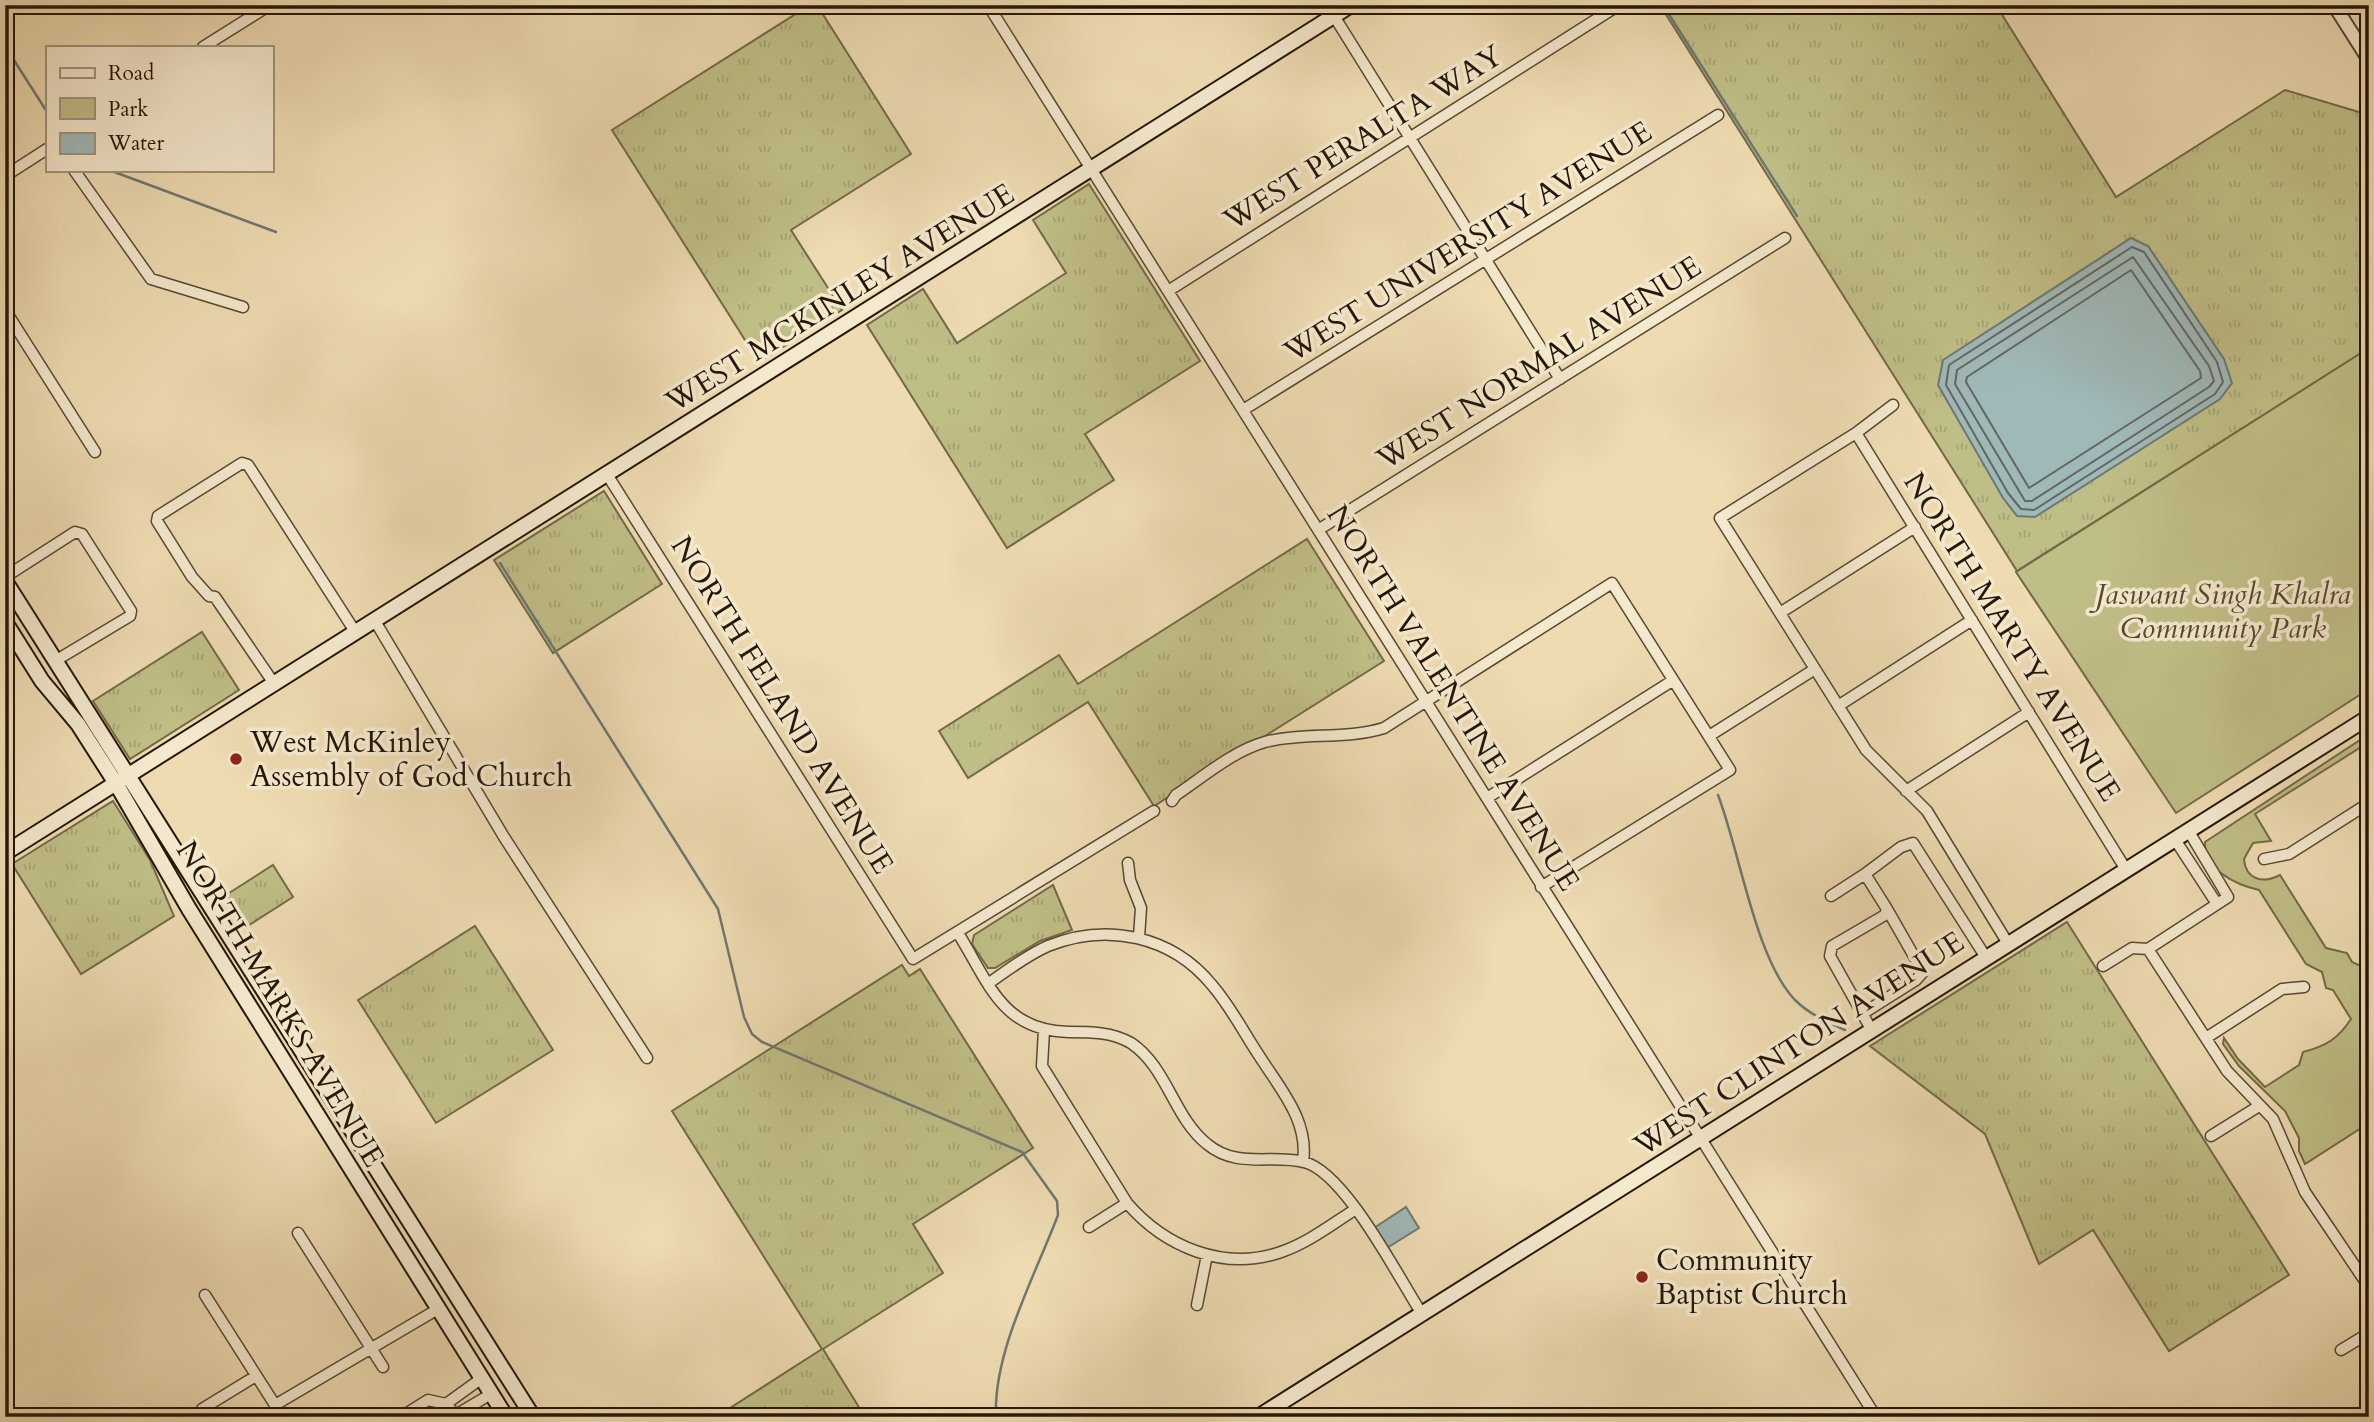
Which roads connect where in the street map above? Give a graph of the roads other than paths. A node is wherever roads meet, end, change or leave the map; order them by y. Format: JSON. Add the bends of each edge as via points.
{"nodes":[{"id":1,"x":270,"y":5,"type":"edge"},
{"id":2,"x":988,"y":5,"type":"edge"},
{"id":3,"x":1351,"y":5,"type":"edge"},
{"id":4,"x":1619,"y":5,"type":"edge"},
{"id":5,"x":2334,"y":5,"type":"edge"},
{"id":6,"x":1334,"y":16,"type":"junction"},
{"id":7,"x":205,"y":46,"type":"edge"},
{"id":8,"x":2369,"y":60,"type":"edge"},
{"id":9,"x":1718,"y":115,"type":"dead end"},
{"id":10,"x":1408,"y":138,"type":"junction"},
{"id":11,"x":46,"y":150,"type":"edge"},
{"id":12,"x":1091,"y":169,"type":"junction"},
{"id":13,"x":75,"y":172,"type":"edge"},
{"id":14,"x":5,"y":176,"type":"edge"},
{"id":15,"x":1785,"y":239,"type":"dead end"},
{"id":16,"x":1486,"y":261,"type":"junction"},
{"id":17,"x":1168,"y":291,"type":"junction"},
{"id":18,"x":243,"y":307,"type":"dead end"},
{"id":19,"x":5,"y":310,"type":"edge"},
{"id":20,"x":1560,"y":379,"type":"junction"},
{"id":21,"x":1893,"y":405,"type":"dead end"},
{"id":22,"x":1243,"y":410,"type":"junction"},
{"id":23,"x":1856,"y":433,"type":"junction"},
{"id":24,"x":95,"y":452,"type":"dead end"},
{"id":25,"x":608,"y":476,"type":"junction"},
{"id":26,"x":1915,"y":527,"type":"junction"},
{"id":27,"x":1318,"y":530,"type":"junction"},
{"id":28,"x":5,"y":579,"type":"edge"},
{"id":29,"x":1780,"y":613,"type":"junction"},
{"id":30,"x":1972,"y":620,"type":"junction"},
{"id":31,"x":375,"y":621,"type":"junction"},
{"id":32,"x":5,"y":622,"type":"edge"},
{"id":33,"x":356,"y":633,"type":"junction"},
{"id":34,"x":55,"y":661,"type":"junction"},
{"id":35,"x":1815,"y":669,"type":"junction"},
{"id":36,"x":1672,"y":681,"type":"junction"},
{"id":37,"x":275,"y":685,"type":"junction"},
{"id":38,"x":1427,"y":701,"type":"junction"},
{"id":39,"x":1838,"y":705,"type":"junction"},
{"id":40,"x":2029,"y":712,"type":"junction"},
{"id":41,"x":2369,"y":717,"type":"edge"},
{"id":42,"x":1709,"y":736,"type":"junction"},
{"id":43,"x":123,"y":782,"type":"junction"},
{"id":44,"x":1906,"y":790,"type":"junction"},
{"id":45,"x":1487,"y":798,"type":"junction"},
{"id":46,"x":1172,"y":802,"type":"dead end"},
{"id":47,"x":2369,"y":803,"type":"edge"},
{"id":48,"x":1154,"y":811,"type":"dead end"},
{"id":49,"x":2188,"y":830,"type":"junction"},
{"id":50,"x":2174,"y":838,"type":"junction"},
{"id":51,"x":5,"y":853,"type":"edge"},
{"id":52,"x":2264,"y":859,"type":"dead end"},
{"id":53,"x":1128,"y":863,"type":"dead end"},
{"id":54,"x":2125,"y":868,"type":"junction"},
{"id":55,"x":1866,"y":874,"type":"junction"},
{"id":56,"x":1541,"y":887,"type":"junction"},
{"id":57,"x":1831,"y":896,"type":"dead end"},
{"id":58,"x":2217,"y":904,"type":"junction"},
{"id":59,"x":1887,"y":909,"type":"junction"},
{"id":60,"x":958,"y":933,"type":"junction"},
{"id":61,"x":1139,"y":937,"type":"junction"},
{"id":62,"x":2007,"y":942,"type":"junction"},
{"id":63,"x":2148,"y":949,"type":"junction"},
{"id":64,"x":1986,"y":956,"type":"junction"},
{"id":65,"x":2103,"y":966,"type":"dead end"},
{"id":66,"x":989,"y":983,"type":"junction"},
{"id":67,"x":2304,"y":987,"type":"dead end"},
{"id":68,"x":1862,"y":1014,"type":"junction"},
{"id":69,"x":1871,"y":1029,"type":"junction"},
{"id":70,"x":1044,"y":1030,"type":"junction"},
{"id":71,"x":2206,"y":1038,"type":"junction"},
{"id":72,"x":273,"y":1045,"type":"junction"},
{"id":73,"x":647,"y":1058,"type":"dead end"},
{"id":74,"x":2259,"y":1106,"type":"junction"},
{"id":75,"x":340,"y":1112,"type":"junction"},
{"id":76,"x":2211,"y":1136,"type":"dead end"},
{"id":77,"x":1702,"y":1138,"type":"junction"},
{"id":78,"x":1303,"y":1162,"type":"junction"},
{"id":79,"x":1127,"y":1203,"type":"junction"},
{"id":80,"x":1356,"y":1209,"type":"junction"},
{"id":81,"x":1089,"y":1227,"type":"dead end"},
{"id":82,"x":298,"y":1233,"type":"dead end"},
{"id":83,"x":1207,"y":1255,"type":"junction"},
{"id":84,"x":435,"y":1262,"type":"junction"},
{"id":85,"x":416,"y":1274,"type":"junction"},
{"id":86,"x":2369,"y":1287,"type":"edge"},
{"id":87,"x":205,"y":1295,"type":"dead end"},
{"id":88,"x":1196,"y":1305,"type":"dead end"},
{"id":89,"x":438,"y":1309,"type":"junction"},
{"id":90,"x":1422,"y":1314,"type":"junction"},
{"id":91,"x":2369,"y":1333,"type":"edge"},
{"id":92,"x":371,"y":1348,"type":"junction"},
{"id":93,"x":2341,"y":1350,"type":"dead end"},
{"id":94,"x":383,"y":1367,"type":"dead end"},
{"id":95,"x":256,"y":1376,"type":"junction"},
{"id":96,"x":482,"y":1378,"type":"junction"},
{"id":97,"x":460,"y":1392,"type":"junction"},
{"id":98,"x":491,"y":1394,"type":"junction"},
{"id":99,"x":446,"y":1404,"type":"junction"},
{"id":100,"x":469,"y":1407,"type":"junction"},
{"id":101,"x":202,"y":1409,"type":"dead end"},
{"id":102,"x":401,"y":1417,"type":"edge"},
{"id":103,"x":506,"y":1417,"type":"edge"},
{"id":104,"x":533,"y":1417,"type":"edge"},
{"id":105,"x":1258,"y":1417,"type":"edge"},
{"id":106,"x":1876,"y":1417,"type":"edge"}],
"edges":[{"from":1,"to":7,"type":"street"},
{"from":2,"to":12,"type":"street","name":"NORTH VALENTINE AVENUE"},
{"from":3,"to":6,"type":"main road","name":"WEST MCKINLEY AVENUE"},
{"from":4,"to":10,"type":"street","name":"WEST PERALTA WAY"},
{"from":5,"to":8,"type":"street"},
{"from":6,"to":10,"type":"street"},
{"from":6,"to":12,"type":"main road","name":"WEST MCKINLEY AVENUE"},
{"from":9,"to":16,"type":"street","name":"WEST UNIVERSITY AVENUE"},
{"from":10,"to":16,"type":"street"},
{"from":10,"to":17,"type":"street","name":"WEST PERALTA WAY"},
{"from":11,"to":14,"type":"street"},
{"from":12,"to":17,"type":"street","name":"NORTH VALENTINE AVENUE"},
{"from":12,"to":25,"type":"main road","name":"WEST MCKINLEY AVENUE"},
{"from":13,"to":18,"type":"street","via":[[151,279]]},
{"from":15,"to":20,"type":"street","name":"WEST NORMAL AVENUE"},
{"from":16,"to":20,"type":"street"},
{"from":16,"to":22,"type":"street","name":"WEST UNIVERSITY AVENUE"},
{"from":17,"to":22,"type":"street","name":"NORTH VALENTINE AVENUE"},
{"from":19,"to":24,"type":"street"},
{"from":20,"to":27,"type":"street","name":"WEST NORMAL AVENUE"},
{"from":21,"to":23,"type":"street"},
{"from":22,"to":27,"type":"street","name":"NORTH VALENTINE AVENUE"},
{"from":23,"to":26,"type":"street","name":"NORTH MARTY AVENUE"},
{"from":23,"to":29,"type":"street","via":[[1720,517]]},
{"from":25,"to":31,"type":"main road","name":"WEST MCKINLEY AVENUE"},
{"from":25,"to":60,"type":"street","name":"NORTH FELAND AVENUE","via":[[915,960]]},
{"from":26,"to":29,"type":"street"},
{"from":26,"to":30,"type":"street","name":"NORTH MARTY AVENUE"},
{"from":27,"to":38,"type":"street","name":"NORTH VALENTINE AVENUE"},
{"from":28,"to":34,"type":"main road","name":"NORTH MARKS AVENUE"},
{"from":28,"to":34,"type":"street","name":"NORTH MARKS AVENUE","via":[[75,532],[82,534],[131,611],[130,616]]},
{"from":29,"to":35,"type":"street"},
{"from":30,"to":39,"type":"street"},
{"from":30,"to":40,"type":"street","name":"NORTH MARTY AVENUE"},
{"from":31,"to":33,"type":"main road","name":"WEST MCKINLEY AVENUE"},
{"from":31,"to":73,"type":"street","via":[[504,837]]},
{"from":32,"to":43,"type":"main road","name":"NORTH MARKS AVENUE","via":[[43,681]]},
{"from":33,"to":37,"type":"main road","name":"WEST MCKINLEY AVENUE"},
{"from":33,"to":37,"type":"street","via":[[248,464],[242,463],[158,516],[192,578],[215,597]]},
{"from":34,"to":43,"type":"main road","name":"NORTH MARKS AVENUE"},
{"from":35,"to":39,"type":"street"},
{"from":35,"to":42,"type":"street"},
{"from":36,"to":38,"type":"street","via":[[1612,583]]},
{"from":36,"to":42,"type":"street"},
{"from":36,"to":45,"type":"street"},
{"from":37,"to":43,"type":"main road","name":"WEST MCKINLEY AVENUE"},
{"from":38,"to":45,"type":"street","name":"NORTH VALENTINE AVENUE"},
{"from":38,"to":46,"type":"street","via":[[1384,728],[1361,735],[1265,742],[1176,794]]},
{"from":39,"to":44,"type":"street","via":[[1866,750]]},
{"from":40,"to":44,"type":"street"},
{"from":40,"to":54,"type":"street","name":"NORTH MARTY AVENUE"},
{"from":41,"to":49,"type":"main road","name":"WEST CLINTON AVENUE"},
{"from":42,"to":56,"type":"street","via":[[1730,770]]},
{"from":43,"to":51,"type":"main road","name":"WEST MCKINLEY AVENUE"},
{"from":43,"to":72,"type":"main road","name":"NORTH MARKS AVENUE"},
{"from":43,"to":75,"type":"main road","name":"NORTH MARKS AVENUE"},
{"from":44,"to":62,"type":"street","via":[[1927,811]]},
{"from":45,"to":56,"type":"street","name":"NORTH VALENTINE AVENUE"},
{"from":47,"to":52,"type":"street","via":[[2289,854]]},
{"from":48,"to":60,"type":"street"},
{"from":49,"to":50,"type":"main road","name":"WEST CLINTON AVENUE"},
{"from":49,"to":58,"type":"street","via":[[2228,897]]},
{"from":50,"to":54,"type":"main road","name":"WEST CLINTON AVENUE"},
{"from":50,"to":58,"type":"street"},
{"from":53,"to":61,"type":"street","via":[[1141,908]]},
{"from":54,"to":62,"type":"main road","name":"WEST CLINTON AVENUE"},
{"from":55,"to":57,"type":"street"},
{"from":55,"to":59,"type":"street"},
{"from":55,"to":64,"type":"street","via":[[1913,843]]},
{"from":56,"to":77,"type":"street","name":"NORTH VALENTINE AVENUE"},
{"from":58,"to":63,"type":"street"},
{"from":59,"to":68,"type":"street","via":[[1885,915],[1832,946],[1830,956]]},
{"from":59,"to":68,"type":"street","via":[[1923,972]]},
{"from":60,"to":66,"type":"street"},
{"from":61,"to":66,"type":"street","via":[[1103,934],[1060,942]]},
{"from":61,"to":78,"type":"street","via":[[1188,961],[1222,997],[1297,1116],[1305,1140]]},
{"from":62,"to":64,"type":"main road","name":"WEST CLINTON AVENUE"},
{"from":63,"to":65,"type":"street","via":[[2132,948]]},
{"from":63,"to":71,"type":"street"},
{"from":64,"to":69,"type":"main road","name":"WEST CLINTON AVENUE"},
{"from":66,"to":70,"type":"street","via":[[1011,1014]]},
{"from":67,"to":71,"type":"street","via":[[2282,989]]},
{"from":68,"to":69,"type":"street"},
{"from":69,"to":77,"type":"main road","name":"WEST CLINTON AVENUE"},
{"from":70,"to":78,"type":"street","via":[[1107,1034],[1130,1043],[1155,1068],[1195,1132],[1222,1154],[1242,1160]]},
{"from":70,"to":79,"type":"street","via":[[1042,1066]]},
{"from":71,"to":74,"type":"street","via":[[2227,1071]]},
{"from":72,"to":75,"type":"main road","via":[[290,1053]]},
{"from":72,"to":85,"type":"main road","name":"NORTH MARKS AVENUE"},
{"from":74,"to":76,"type":"street"},
{"from":74,"to":86,"type":"street","via":[[2273,1119],[2305,1192]]},
{"from":75,"to":84,"type":"main road","name":"NORTH MARKS AVENUE"},
{"from":77,"to":90,"type":"main road","name":"WEST CLINTON AVENUE"},
{"from":77,"to":106,"type":"street","name":"NORTH VALENTINE AVENUE"},
{"from":78,"to":80,"type":"street","via":[[1337,1182]]},
{"from":79,"to":81,"type":"street"},
{"from":79,"to":83,"type":"street","via":[[1156,1232]]},
{"from":80,"to":83,"type":"street","via":[[1280,1253],[1249,1258]]},
{"from":80,"to":90,"type":"street"},
{"from":82,"to":92,"type":"street"},
{"from":83,"to":88,"type":"street"},
{"from":84,"to":85,"type":"main road"},
{"from":84,"to":104,"type":"main road","name":"NORTH MARKS AVENUE"},
{"from":85,"to":89,"type":"main road","name":"NORTH MARKS AVENUE"},
{"from":87,"to":95,"type":"street"},
{"from":89,"to":92,"type":"street"},
{"from":89,"to":96,"type":"main road","name":"NORTH MARKS AVENUE"},
{"from":90,"to":105,"type":"main road","name":"WEST CLINTON AVENUE"},
{"from":91,"to":93,"type":"street"},
{"from":92,"to":94,"type":"street"},
{"from":92,"to":95,"type":"street","via":[[275,1405]]},
{"from":95,"to":101,"type":"street"},
{"from":96,"to":97,"type":"street"},
{"from":96,"to":98,"type":"main road","name":"NORTH MARKS AVENUE"},
{"from":97,"to":99,"type":"street"},
{"from":97,"to":100,"type":"street"},
{"from":98,"to":100,"type":"street"},
{"from":98,"to":103,"type":"main road","name":"NORTH MARKS AVENUE"},
{"from":99,"to":100,"type":"street","via":[[454,1413]]},
{"from":99,"to":102,"type":"street","via":[[428,1400]]}]}
